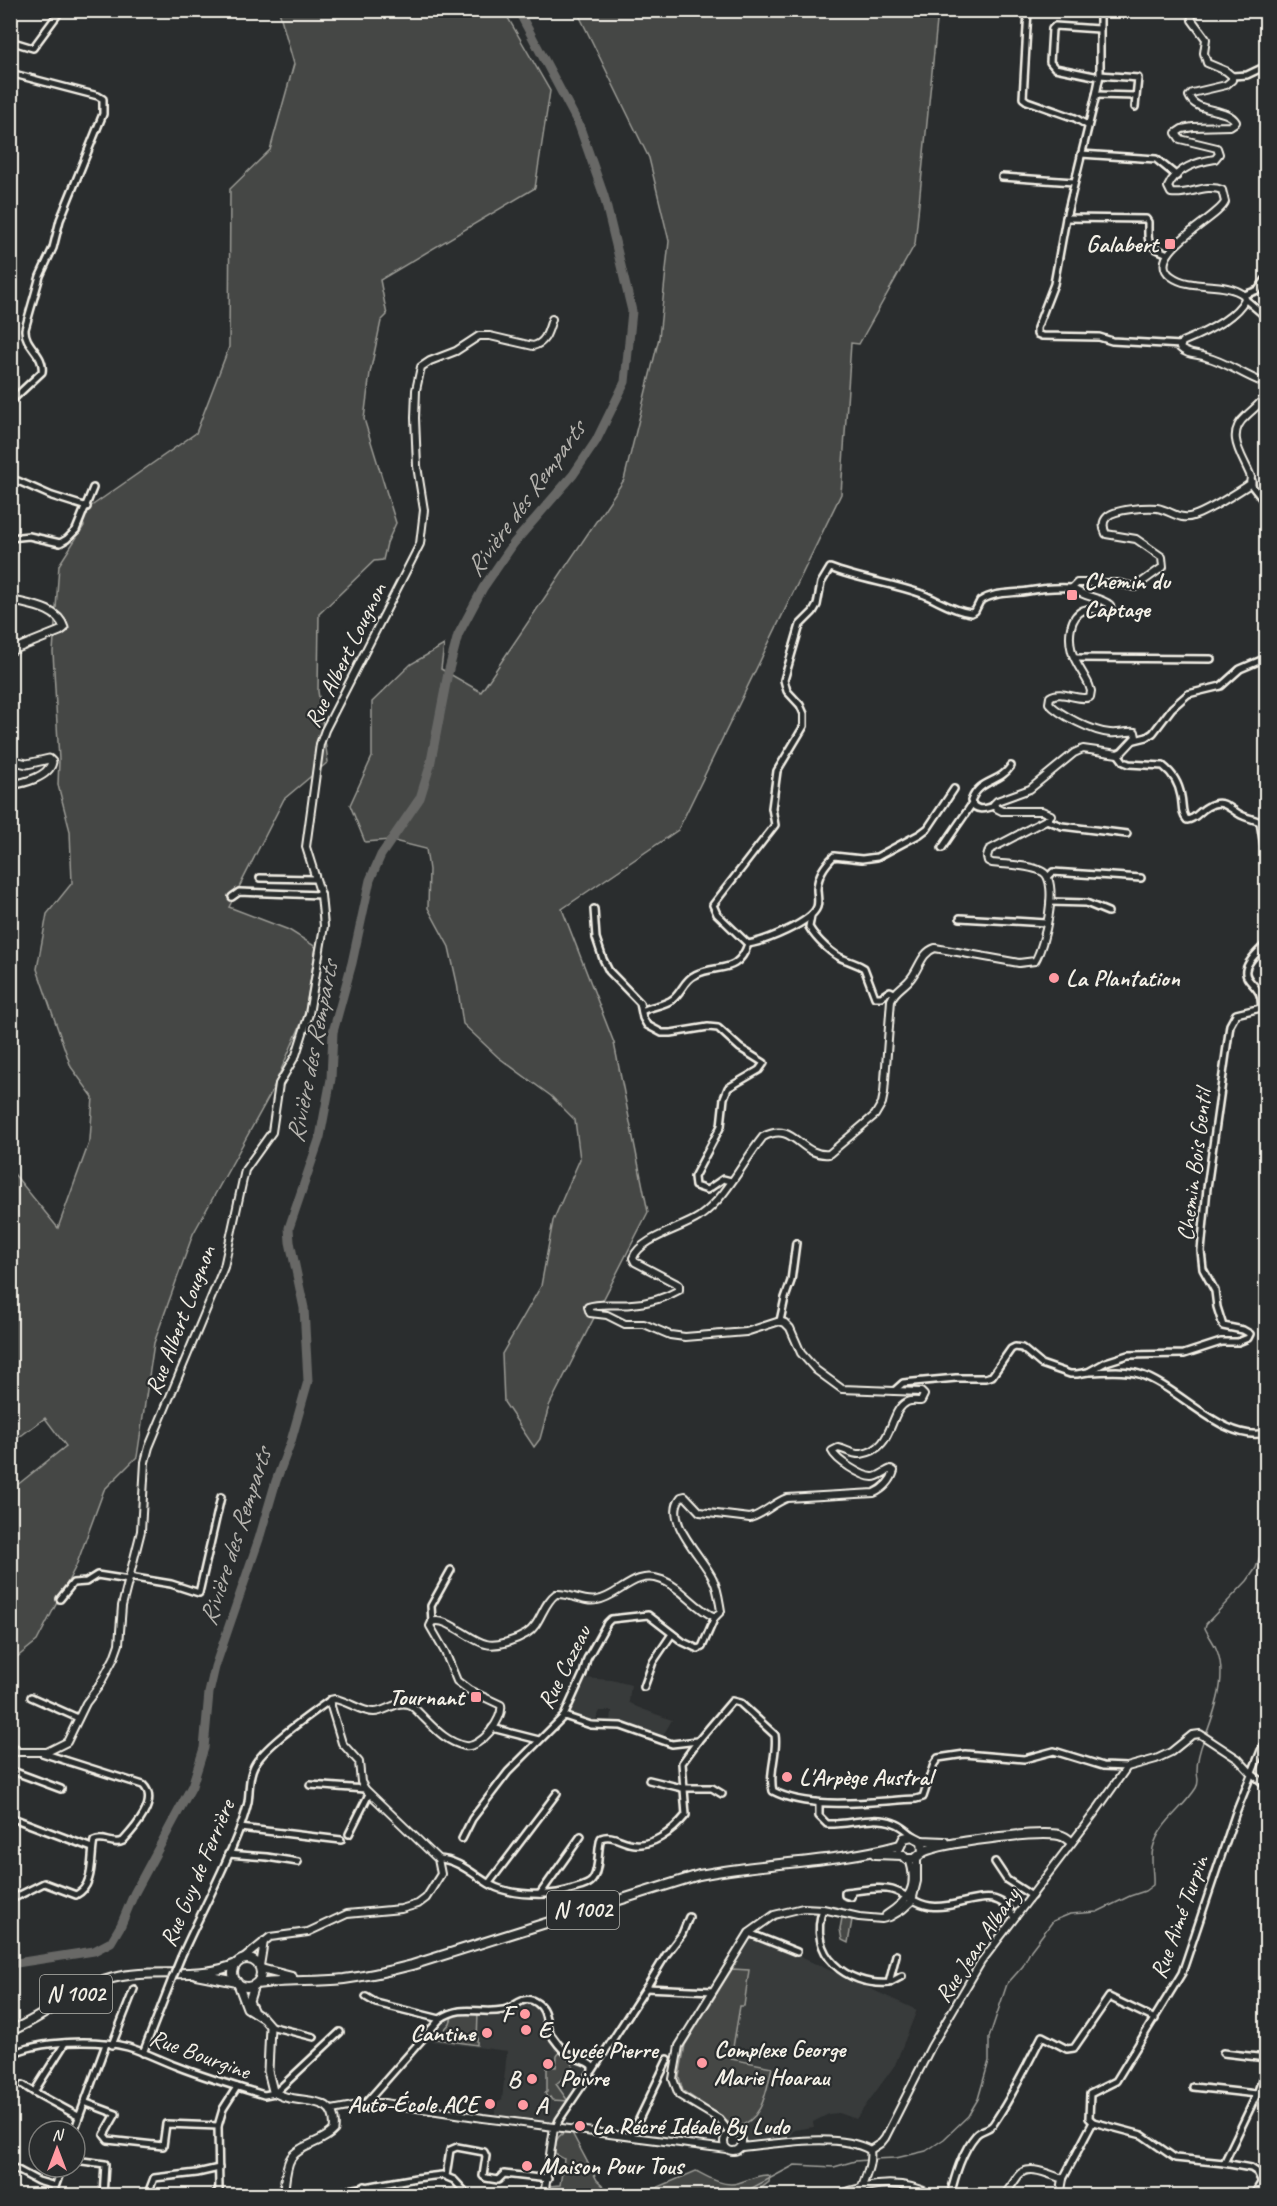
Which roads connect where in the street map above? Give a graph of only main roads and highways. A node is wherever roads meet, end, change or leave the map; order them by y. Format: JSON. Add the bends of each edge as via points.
{"nodes":[{"id":1,"x":10,"y":600,"type":"edge"},
{"id":2,"x":10,"y":651,"type":"edge"},
{"id":3,"x":10,"y":760,"type":"edge"},
{"id":4,"x":10,"y":784,"type":"edge"},
{"id":5,"x":922,"y":1841,"type":"junction"},
{"id":6,"x":1071,"y":1842,"type":"road end"},
{"id":7,"x":901,"y":1843,"type":"junction"},
{"id":8,"x":958,"y":1843,"type":"junction"},
{"id":9,"x":862,"y":1853,"type":"junction"},
{"id":10,"x":913,"y":1856,"type":"junction"},
{"id":11,"x":240,"y":1962,"type":"junction"},
{"id":12,"x":261,"y":1968,"type":"junction"},
{"id":13,"x":186,"y":1973,"type":"junction"},
{"id":14,"x":308,"y":1980,"type":"junction"},
{"id":15,"x":238,"y":1983,"type":"junction"},
{"id":16,"x":255,"y":1985,"type":"junction"},
{"id":17,"x":254,"y":2012,"type":"junction"},
{"id":18,"x":10,"y":2031,"type":"edge"},
{"id":19,"x":284,"y":2195,"type":"edge"}],
"edges":[{"from":1,"to":2,"type":"main road","via":[[54,614],[64,628]]},
{"from":3,"to":4,"type":"main road","via":[[27,764],[50,759],[52,762],[47,771],[34,778]]},
{"from":5,"to":7,"type":"main road","via":[[909,1836]]},
{"from":5,"to":8,"type":"main road","number":"N 1002"},
{"from":5,"to":10,"type":"main road"},
{"from":6,"to":8,"type":"main road","number":"N 1002","via":[[1057,1834]]},
{"from":7,"to":9,"type":"main road","number":"N 1002"},
{"from":7,"to":10,"type":"main road"},
{"from":8,"to":10,"type":"main road","number":"N 1002"},
{"from":9,"to":10,"type":"main road","number":"N 1002"},
{"from":9,"to":14,"type":"main road","number":"N 1002","via":[[699,1875],[401,1968],[343,1979]]},
{"from":11,"to":12,"type":"main road","via":[[253,1960]]},
{"from":11,"to":13,"type":"main road","number":"N 1002","via":[[226,1968]]},
{"from":11,"to":15,"type":"main road","via":[[233,1972]]},
{"from":12,"to":14,"type":"main road","number":"N 1002"},
{"from":12,"to":16,"type":"main road","via":[[261,1978]]},
{"from":13,"to":15,"type":"main road","number":"N 1002"},
{"from":13,"to":18,"type":"main road","number":"N 1002","via":[[148,1972],[110,1979]]},
{"from":14,"to":16,"type":"main road","number":"N 1002"},
{"from":15,"to":16,"type":"main road","via":[[246,1987]]},
{"from":15,"to":17,"type":"main road","via":[[247,2008]]},
{"from":16,"to":17,"type":"main road","via":[[249,2001]]},
{"from":17,"to":19,"type":"main road","via":[[270,2026],[268,2071],[275,2093],[323,2104],[332,2110],[335,2121],[329,2137],[291,2158]]}]}
